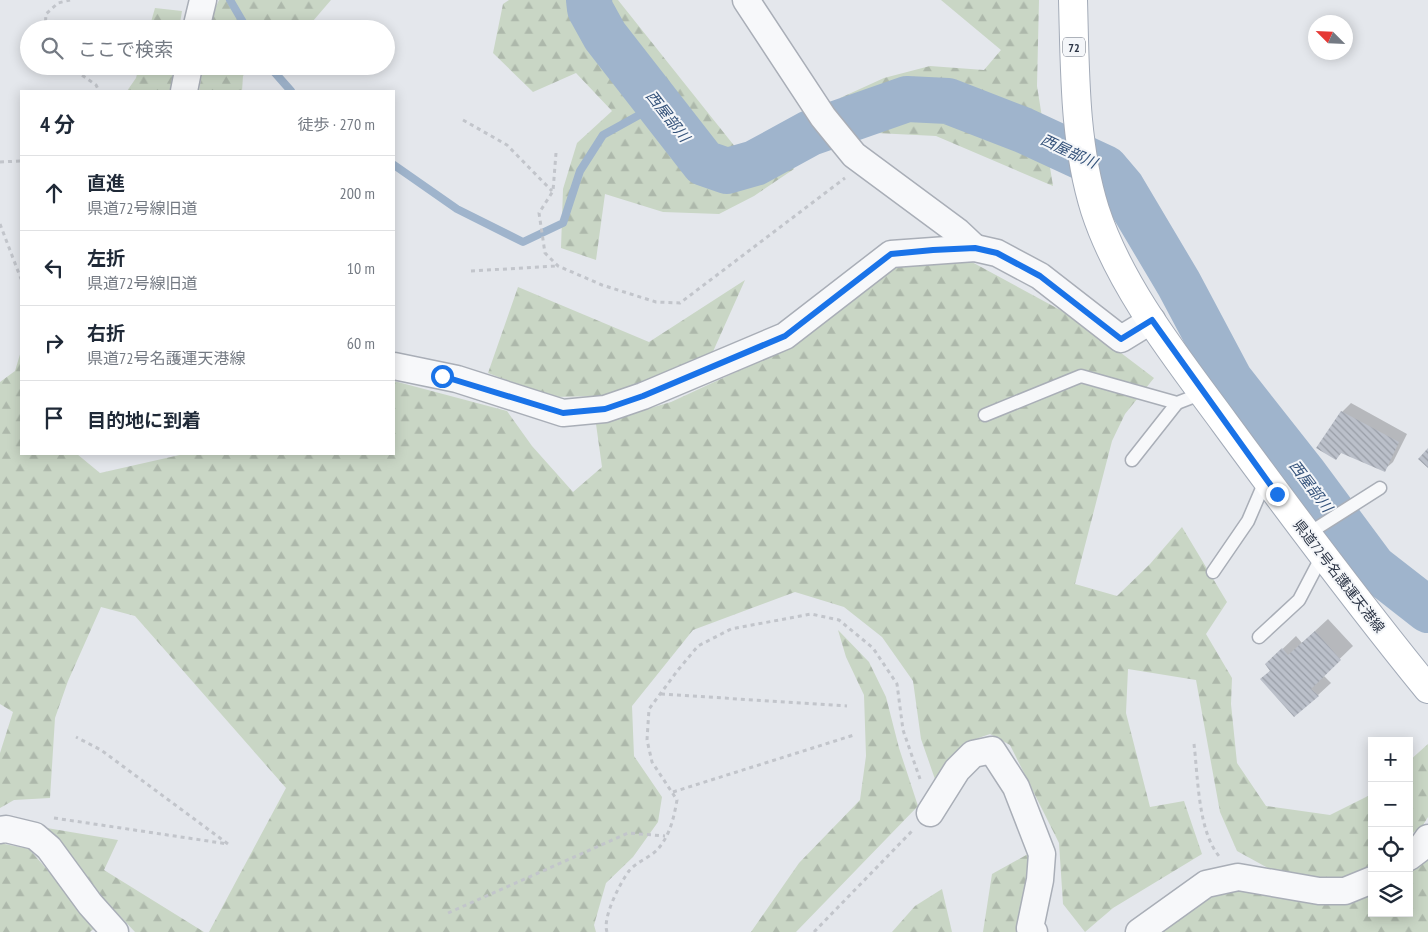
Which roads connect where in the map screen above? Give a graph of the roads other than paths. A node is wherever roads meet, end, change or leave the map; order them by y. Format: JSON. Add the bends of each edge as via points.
{"nodes":[{"id":1,"x":204,"y":0,"type":"edge"},
{"id":2,"x":746,"y":0,"type":"edge"},
{"id":3,"x":1072,"y":0,"type":"edge"},
{"id":4,"x":198,"y":20,"type":"edge"},
{"id":5,"x":187,"y":75,"type":"edge"},
{"id":6,"x":184,"y":90,"type":"edge"},
{"id":7,"x":975,"y":248,"type":"junction"},
{"id":8,"x":1152,"y":320,"type":"junction"},
{"id":9,"x":395,"y":366,"type":"edge"},
{"id":10,"x":1202,"y":393,"type":"junction"},
{"id":11,"x":1177,"y":403,"type":"junction"},
{"id":12,"x":985,"y":414,"type":"dead end"},
{"id":13,"x":1132,"y":460,"type":"dead end"},
{"id":14,"x":1266,"y":479,"type":"junction"},
{"id":15,"x":1380,"y":488,"type":"dead end"},
{"id":16,"x":1316,"y":539,"type":"junction"},
{"id":17,"x":1213,"y":572,"type":"dead end"},
{"id":18,"x":1259,"y":637,"type":"dead end"},
{"id":19,"x":1428,"y":689,"type":"edge"},
{"id":20,"x":930,"y":813,"type":"road end"},
{"id":21,"x":0,"y":830,"type":"edge"},
{"id":22,"x":1428,"y":838,"type":"edge"},
{"id":23,"x":1413,"y":854,"type":"edge"},
{"id":24,"x":1368,"y":882,"type":"edge"},
{"id":25,"x":115,"y":932,"type":"edge"},
{"id":26,"x":1034,"y":932,"type":"edge"},
{"id":27,"x":1139,"y":932,"type":"edge"}],
"edges":[{"from":1,"to":4,"type":"street"},
{"from":2,"to":7,"type":"street","via":[[823,117],[860,159]]},
{"from":3,"to":8,"type":"main road","name":"県道72号名護運天港線","number":"72","via":[[1076,95],[1089,186],[1119,265]]},
{"from":5,"to":6,"type":"street"},
{"from":7,"to":8,"type":"street","via":[[997,253],[1040,276],[1121,339]]},
{"from":7,"to":9,"type":"street","via":[[891,254],[785,336],[605,409],[563,413],[458,379]]},
{"from":8,"to":10,"type":"main road","name":"県道72号名護運天港線","number":"72"},
{"from":10,"to":11,"type":"lane"},
{"from":10,"to":14,"type":"main road","name":"県道72号名護運天港線","number":"72"},
{"from":11,"to":12,"type":"lane","via":[[1081,376]]},
{"from":11,"to":13,"type":"lane"},
{"from":14,"to":16,"type":"main road","name":"県道72号名護運天港線","number":"72"},
{"from":14,"to":17,"type":"lane","via":[[1248,522]]},
{"from":15,"to":16,"type":"lane","via":[[1356,502]]},
{"from":16,"to":18,"type":"lane","via":[[1299,600]]},
{"from":16,"to":19,"type":"main road","name":"県道72号名護運天港線","number":"72"},
{"from":20,"to":26,"type":"street","via":[[957,770],[973,754],[992,750],[1016,787],[1042,854],[1030,928]]},
{"from":21,"to":25,"type":"street","via":[[35,836],[49,848]]},
{"from":22,"to":23,"type":"street"},
{"from":24,"to":27,"type":"street","via":[[1345,891],[1319,891],[1238,877],[1206,884]]}]}
